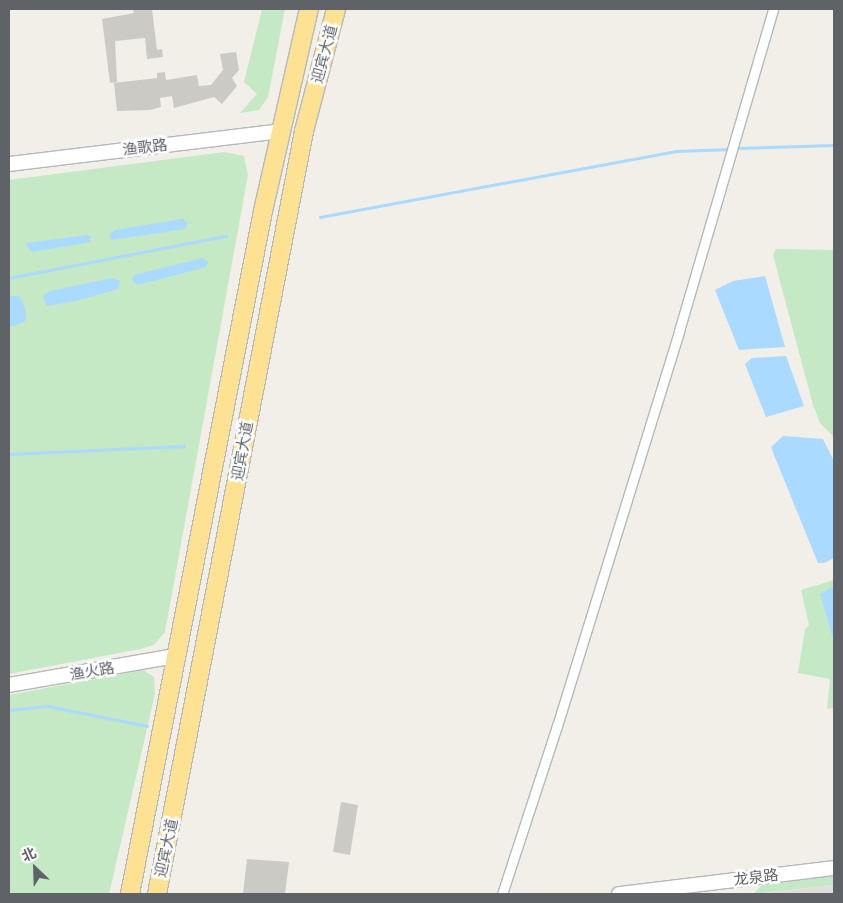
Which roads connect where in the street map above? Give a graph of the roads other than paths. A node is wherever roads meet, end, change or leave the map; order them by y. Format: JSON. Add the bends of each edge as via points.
{"nodes":[{"id":1,"x":309,"y":9,"type":"edge"},
{"id":2,"x":336,"y":9,"type":"edge"},
{"id":3,"x":773,"y":9,"type":"edge"},
{"id":4,"x":280,"y":131,"type":"junction"},
{"id":5,"x":9,"y":164,"type":"edge"},
{"id":6,"x":176,"y":656,"type":"junction"},
{"id":7,"x":9,"y":686,"type":"edge"},
{"id":8,"x":834,"y":868,"type":"edge"},
{"id":9,"x":130,"y":894,"type":"edge"},
{"id":10,"x":157,"y":894,"type":"edge"},
{"id":11,"x":502,"y":894,"type":"edge"},
{"id":12,"x":619,"y":894,"type":"edge"}],
"edges":[{"from":1,"to":4,"type":"highway","name":"迎宾大道"},
{"from":2,"to":10,"type":"highway","name":"迎宾大道","via":[[304,131]]},
{"from":3,"to":11,"type":"street","via":[[730,166],[558,726]]},
{"from":4,"to":5,"type":"street","name":"渔歌路"},
{"from":4,"to":6,"type":"highway","name":"迎宾大道"},
{"from":6,"to":7,"type":"street","name":"渔火路"},
{"from":6,"to":9,"type":"highway","name":"迎宾大道"},
{"from":8,"to":12,"type":"street","name":"龙泉路"}]}
